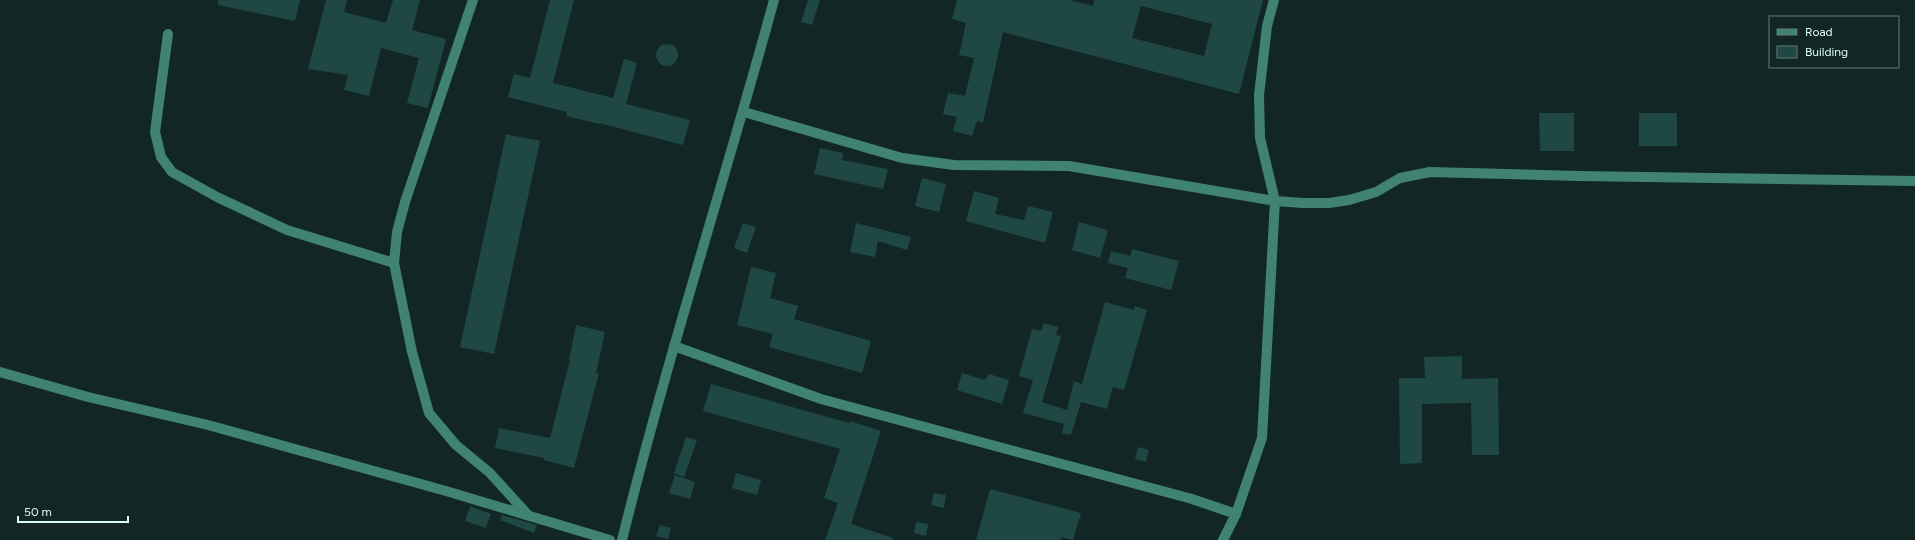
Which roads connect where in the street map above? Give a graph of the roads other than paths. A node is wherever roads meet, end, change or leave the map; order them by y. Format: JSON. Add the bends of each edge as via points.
{"nodes":[{"id":1,"x":473,"y":0,"type":"edge"},
{"id":2,"x":774,"y":0,"type":"edge"},
{"id":3,"x":1274,"y":0,"type":"edge"},
{"id":4,"x":168,"y":34,"type":"dead end"},
{"id":5,"x":744,"y":112,"type":"junction"},
{"id":6,"x":1915,"y":181,"type":"edge"},
{"id":7,"x":1275,"y":201,"type":"junction"},
{"id":8,"x":394,"y":263,"type":"junction"},
{"id":9,"x":674,"y":346,"type":"junction"},
{"id":10,"x":0,"y":372,"type":"edge"},
{"id":11,"x":528,"y":514,"type":"junction"},
{"id":12,"x":1236,"y":514,"type":"junction"},
{"id":13,"x":610,"y":540,"type":"edge"},
{"id":14,"x":622,"y":540,"type":"edge"},
{"id":15,"x":1223,"y":540,"type":"edge"}],
"edges":[{"from":1,"to":8,"type":"street","via":[[405,202],[397,232]]},
{"from":2,"to":5,"type":"street"},
{"from":3,"to":7,"type":"street","via":[[1267,26],[1259,95],[1260,138]]},
{"from":4,"to":8,"type":"street","via":[[155,132],[161,157],[172,172],[217,197],[287,230]]},
{"from":5,"to":7,"type":"street","via":[[902,158],[954,165],[1069,166]]},
{"from":5,"to":9,"type":"street"},
{"from":6,"to":7,"type":"street","via":[[1430,172],[1400,178],[1376,192],[1349,200],[1309,203]]},
{"from":7,"to":12,"type":"street","via":[[1262,438]]},
{"from":8,"to":11,"type":"street","via":[[412,352],[429,413],[456,445],[490,474]]},
{"from":9,"to":12,"type":"street","via":[[821,399],[1192,499]]},
{"from":9,"to":14,"type":"street"},
{"from":10,"to":11,"type":"street","via":[[88,397],[208,425]]},
{"from":11,"to":13,"type":"street"},
{"from":12,"to":15,"type":"street"}]}
